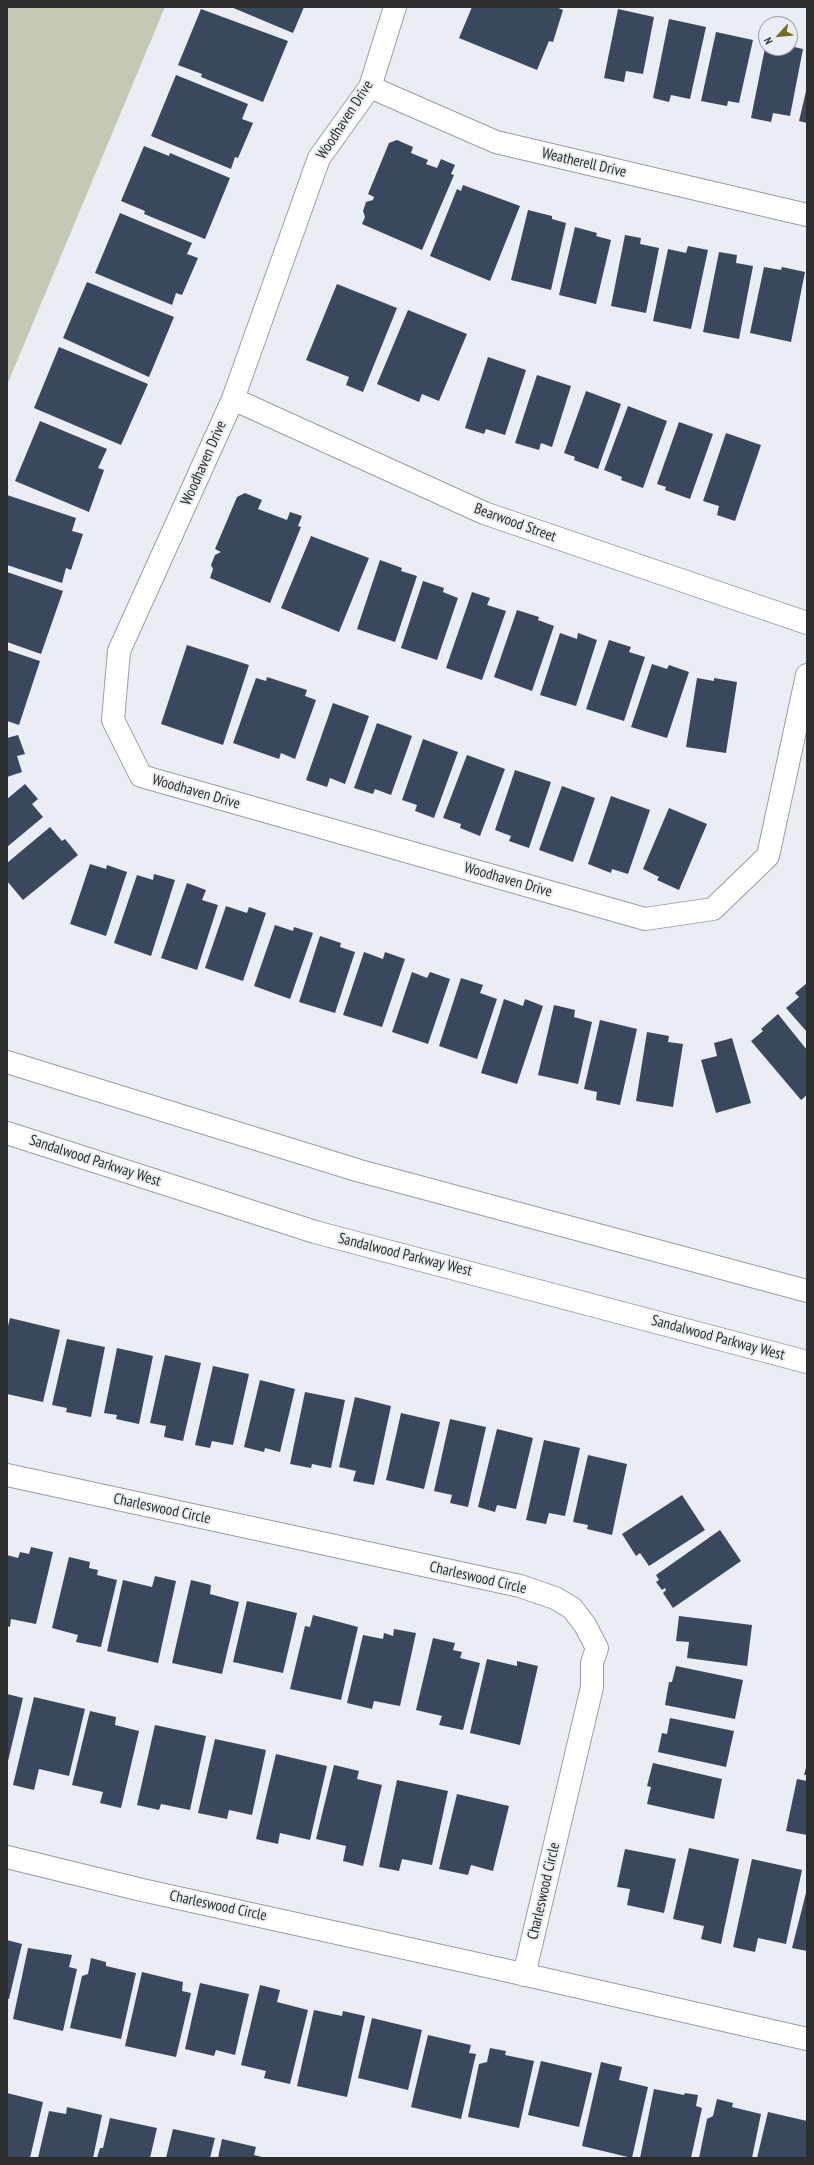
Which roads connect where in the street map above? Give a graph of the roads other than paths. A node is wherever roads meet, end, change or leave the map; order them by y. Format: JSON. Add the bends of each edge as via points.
{"nodes":[{"id":1,"x":395,"y":7,"type":"edge"},
{"id":2,"x":370,"y":87,"type":"junction"},
{"id":3,"x":807,"y":215,"type":"edge"},
{"id":4,"x":233,"y":399,"type":"junction"},
{"id":5,"x":807,"y":623,"type":"edge"},
{"id":6,"x":807,"y":675,"type":"edge"},
{"id":7,"x":7,"y":1062,"type":"edge"},
{"id":8,"x":7,"y":1133,"type":"edge"},
{"id":9,"x":807,"y":1291,"type":"edge"},
{"id":10,"x":807,"y":1362,"type":"edge"},
{"id":11,"x":7,"y":1475,"type":"edge"},
{"id":12,"x":7,"y":1857,"type":"edge"},
{"id":13,"x":524,"y":1975,"type":"junction"},
{"id":14,"x":807,"y":2039,"type":"edge"}],
"edges":[{"from":1,"to":2,"type":"street","name":"Woodhaven Drive"},
{"from":2,"to":3,"type":"street","name":"Weatherell Drive","via":[[496,142]]},
{"from":2,"to":4,"type":"street","name":"Woodhaven Drive","via":[[318,158]]},
{"from":4,"to":5,"type":"street","name":"Bearwood Street","via":[[484,513]]},
{"from":4,"to":6,"type":"street","name":"Woodhaven Drive","via":[[119,651],[113,720],[141,776],[644,919],[713,909],[768,856]]},
{"from":7,"to":9,"type":"street","via":[[360,1171]]},
{"from":8,"to":10,"type":"street","name":"Sandalwood Parkway West","via":[[315,1232]]},
{"from":11,"to":13,"type":"street","name":"Charleswood Circle","via":[[520,1586],[555,1598],[572,1608],[585,1625],[597,1648],[592,1663],[592,1687]]},
{"from":12,"to":13,"type":"street","name":"Charleswood Circle","via":[[142,1890]]},
{"from":13,"to":14,"type":"street","name":"Charleswood Circle"}]}
